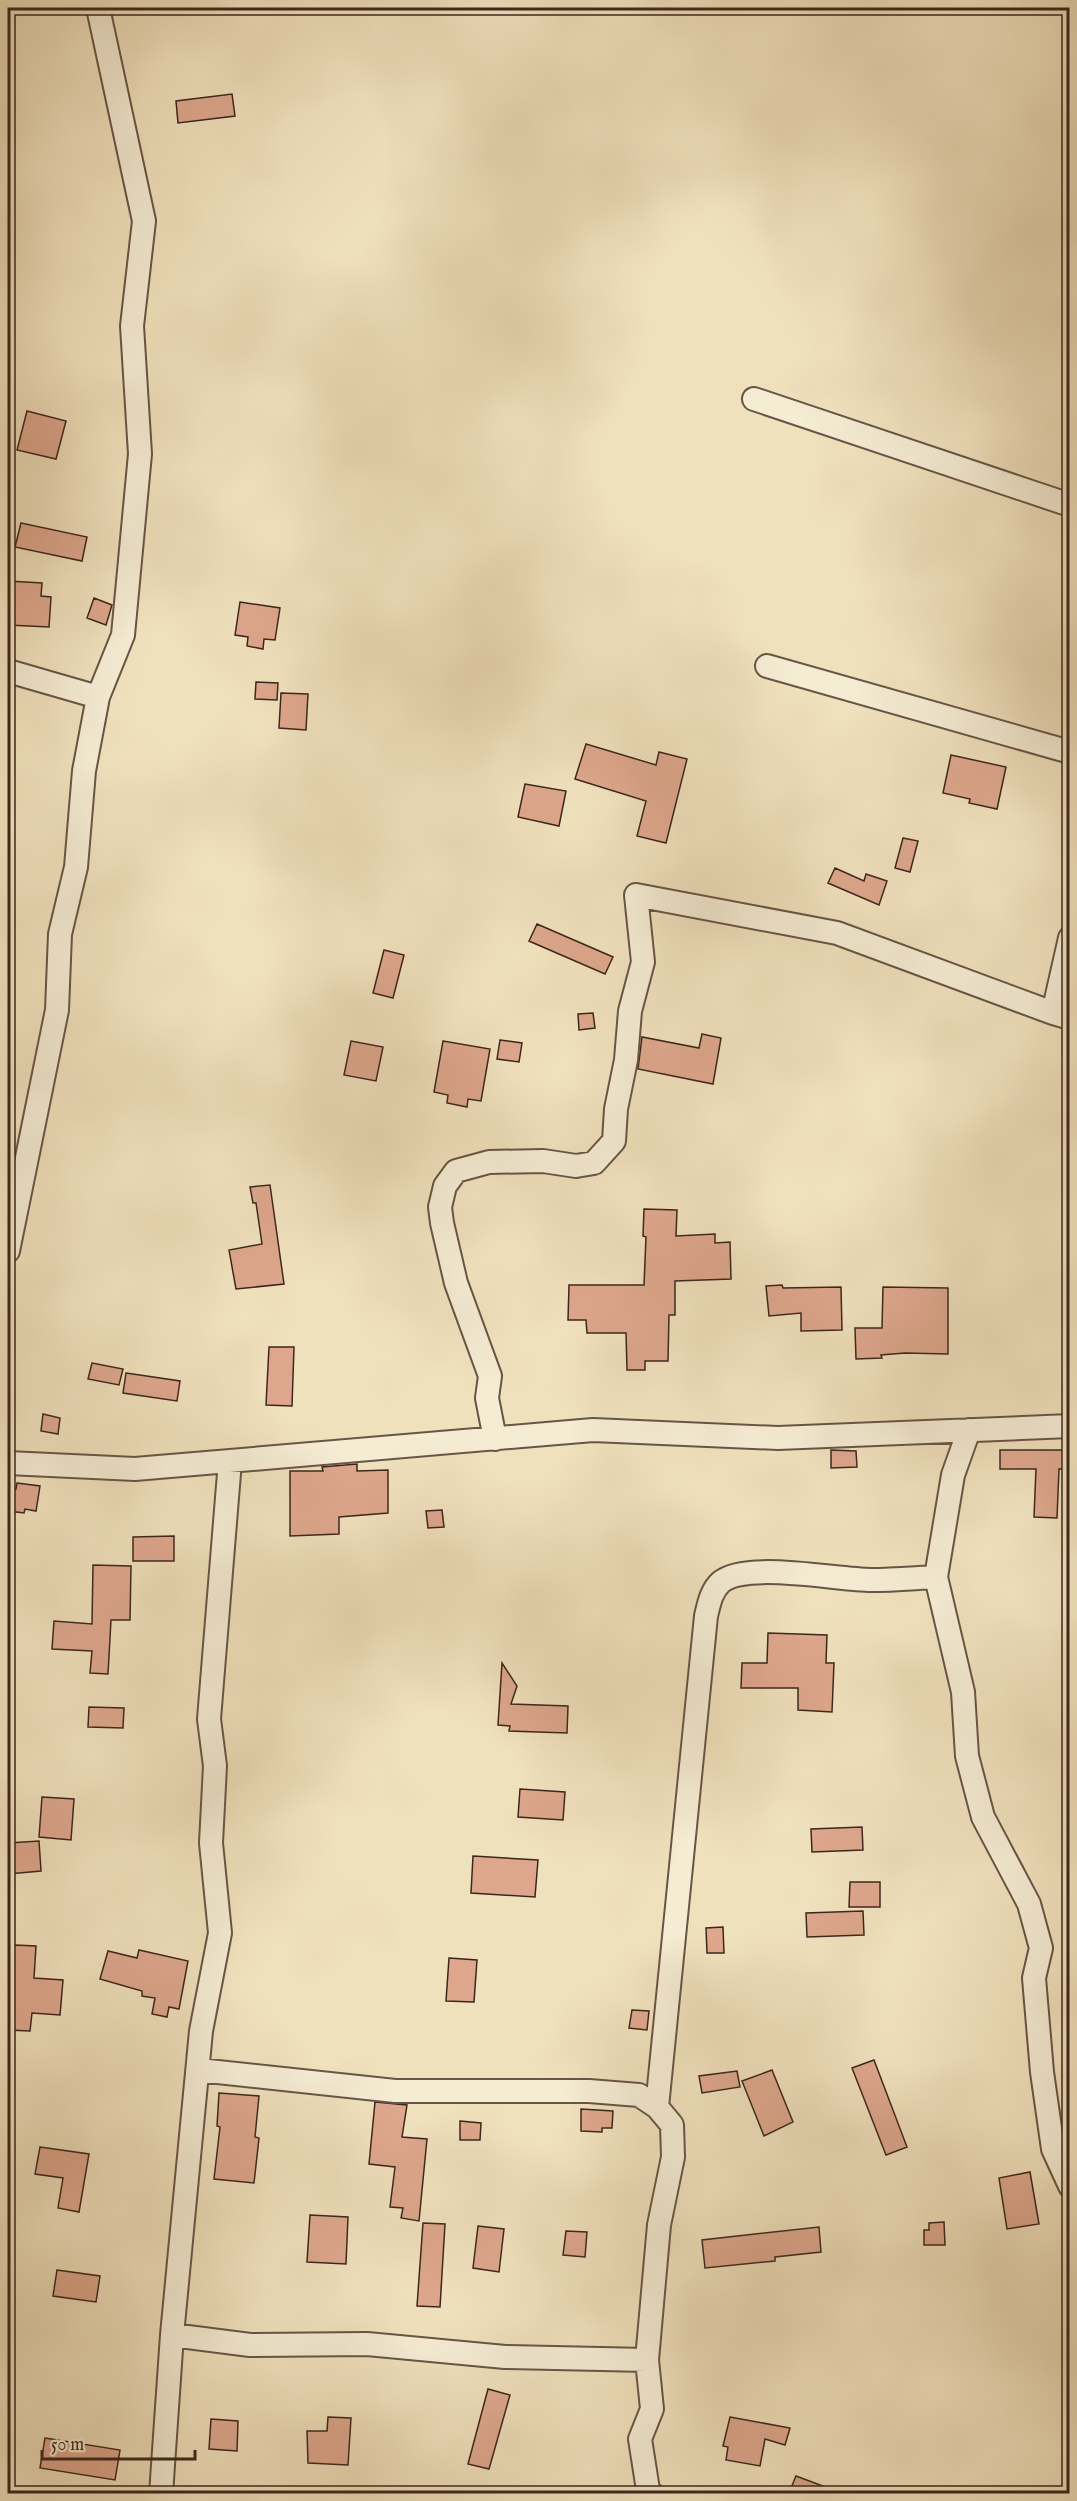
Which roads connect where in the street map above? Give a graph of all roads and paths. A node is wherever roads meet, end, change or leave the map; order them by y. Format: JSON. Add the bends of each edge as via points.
{"nodes":[{"id":1,"x":98,"y":8,"type":"edge"},
{"id":2,"x":754,"y":399,"type":"dead end"},
{"id":3,"x":1070,"y":505,"type":"edge"},
{"id":4,"x":766,"y":666,"type":"dead end"},
{"id":5,"x":8,"y":671,"type":"edge"},
{"id":6,"x":98,"y":697,"type":"junction"},
{"id":7,"x":1070,"y":752,"type":"edge"},
{"id":8,"x":1070,"y":939,"type":"edge"},
{"id":9,"x":1061,"y":1016,"type":"edge"},
{"id":10,"x":12,"y":1217,"type":"edge"},
{"id":11,"x":8,"y":1251,"type":"edge"},
{"id":12,"x":1070,"y":1426,"type":"edge"},
{"id":13,"x":969,"y":1430,"type":"junction"},
{"id":14,"x":495,"y":1439,"type":"junction"},
{"id":15,"x":230,"y":1461,"type":"junction"},
{"id":16,"x":8,"y":1463,"type":"edge"},
{"id":17,"x":936,"y":1577,"type":"junction"},
{"id":18,"x":199,"y":2070,"type":"junction"},
{"id":19,"x":657,"y":2107,"type":"junction"},
{"id":20,"x":1070,"y":2186,"type":"edge"},
{"id":21,"x":172,"y":2335,"type":"junction"},
{"id":22,"x":647,"y":2360,"type":"junction"},
{"id":23,"x":160,"y":2493,"type":"edge"},
{"id":24,"x":651,"y":2493,"type":"edge"}],
"edges":[{"from":1,"to":6,"type":"street","via":[[144,221],[132,326],[140,454],[123,635]]},
{"from":2,"to":3,"type":"street"},
{"from":4,"to":7,"type":"street"},
{"from":5,"to":6,"type":"street"},
{"from":6,"to":10,"type":"street","via":[[84,771],[76,867],[60,934],[57,1010]]},
{"from":8,"to":9,"type":"street"},
{"from":9,"to":14,"type":"street","via":[[837,933],[636,895],[643,962],[630,1011],[614,1141],[594,1163],[576,1166],[543,1161],[489,1162],[456,1171],[445,1186],[440,1207],[442,1223],[456,1283],[490,1376],[487,1398]]},
{"from":10,"to":11,"type":"street"},
{"from":12,"to":13,"type":"street"},
{"from":13,"to":14,"type":"street","via":[[778,1438],[593,1430]]},
{"from":13,"to":17,"type":"street","via":[[953,1475]]},
{"from":14,"to":15,"type":"street"},
{"from":15,"to":16,"type":"street","via":[[135,1469]]},
{"from":15,"to":18,"type":"street","via":[[210,1719],[216,1766],[212,1843],[220,1934],[201,2031]]},
{"from":17,"to":19,"type":"street","via":[[870,1580],[736,1574],[720,1582],[711,1596]]},
{"from":17,"to":20,"type":"street","via":[[963,1692],[966,1756],[983,1817],[1029,1904],[1041,1948],[1034,1978],[1042,2072],[1053,2149]]},
{"from":18,"to":19,"type":"street","via":[[395,2091],[599,2092],[639,2096]]},
{"from":18,"to":21,"type":"street"},
{"from":19,"to":22,"type":"street","via":[[672,2125],[673,2157],[659,2225]]},
{"from":21,"to":22,"type":"street","via":[[250,2345],[367,2344],[505,2357]]},
{"from":21,"to":23,"type":"street"},
{"from":22,"to":24,"type":"street","via":[[652,2409],[640,2439]]}]}
